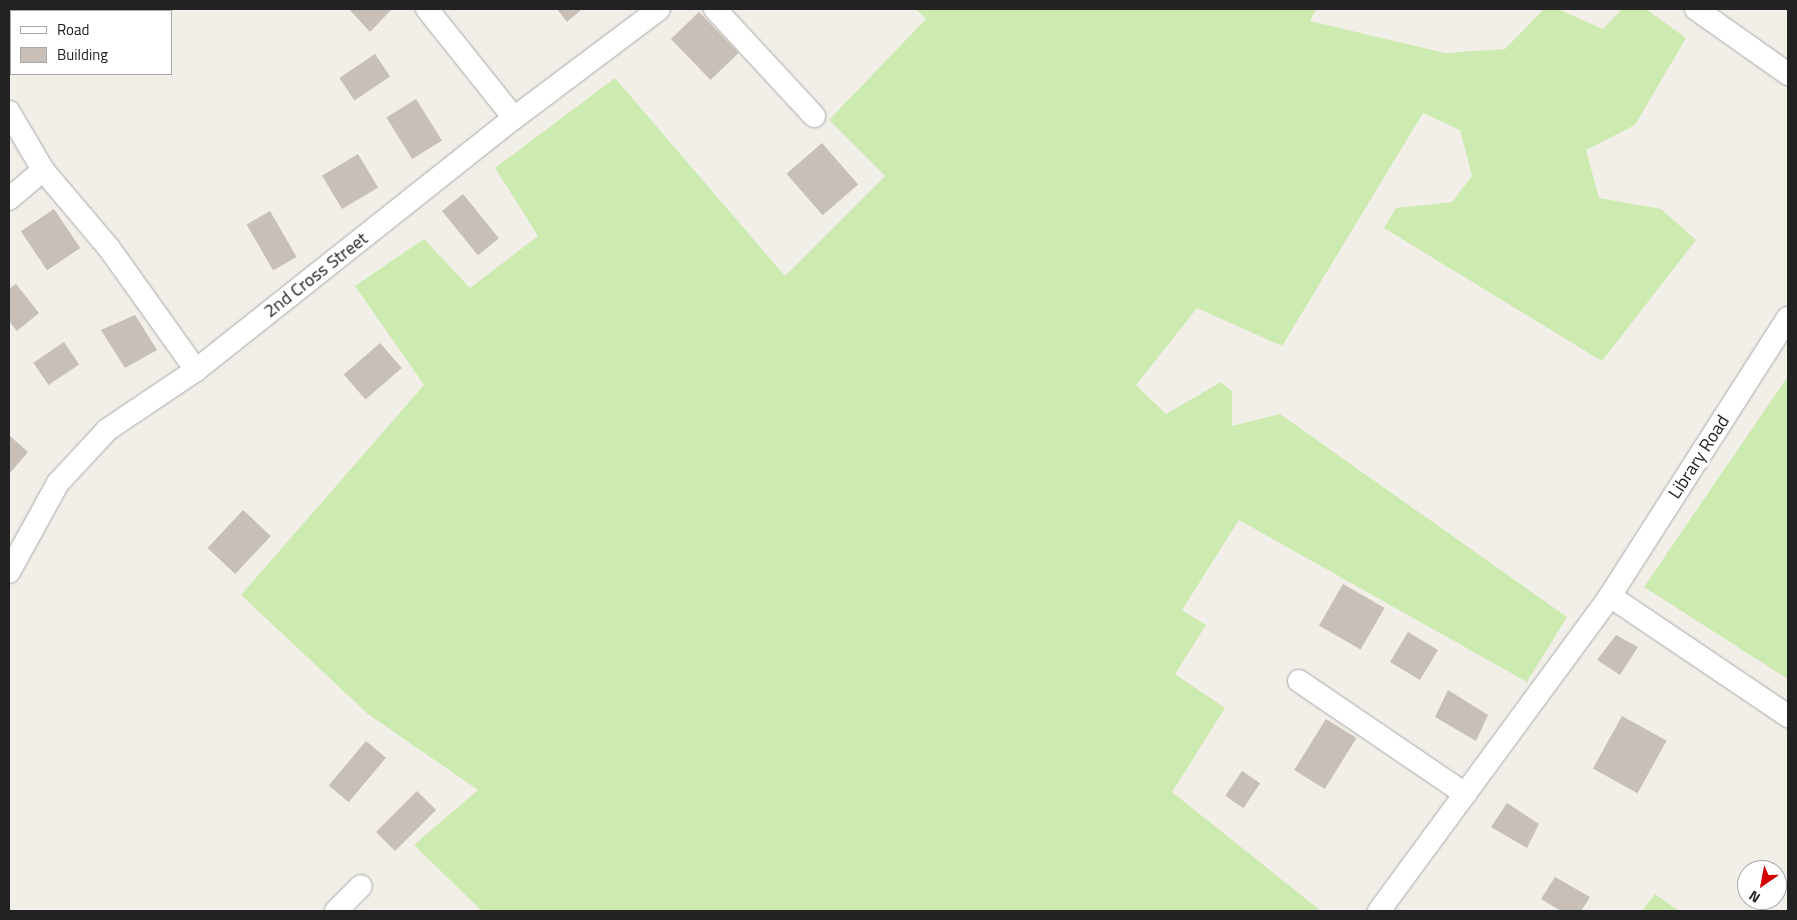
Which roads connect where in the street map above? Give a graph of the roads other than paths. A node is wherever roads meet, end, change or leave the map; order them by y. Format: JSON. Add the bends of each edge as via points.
{"nodes":[{"id":1,"x":427,"y":9,"type":"edge"},
{"id":2,"x":658,"y":9,"type":"edge"},
{"id":3,"x":714,"y":9,"type":"edge"},
{"id":4,"x":1696,"y":9,"type":"edge"},
{"id":5,"x":1788,"y":74,"type":"edge"},
{"id":6,"x":9,"y":112,"type":"edge"},
{"id":7,"x":814,"y":116,"type":"dead end"},
{"id":8,"x":514,"y":118,"type":"junction"},
{"id":9,"x":43,"y":170,"type":"junction"},
{"id":10,"x":9,"y":200,"type":"edge"},
{"id":11,"x":1788,"y":318,"type":"edge"},
{"id":12,"x":196,"y":370,"type":"junction"},
{"id":13,"x":9,"y":572,"type":"edge"},
{"id":14,"x":1610,"y":596,"type":"junction"},
{"id":15,"x":1299,"y":682,"type":"dead end"},
{"id":16,"x":1788,"y":716,"type":"edge"},
{"id":17,"x":1465,"y":794,"type":"junction"},
{"id":18,"x":361,"y":886,"type":"dead end"},
{"id":19,"x":336,"y":911,"type":"edge"},
{"id":20,"x":1379,"y":911,"type":"edge"}],
"edges":[{"from":1,"to":8,"type":"street"},
{"from":2,"to":8,"type":"street","name":"2nd Cross Street"},
{"from":3,"to":7,"type":"street"},
{"from":4,"to":5,"type":"street"},
{"from":6,"to":9,"type":"street"},
{"from":8,"to":12,"type":"street","name":"2nd Cross Street"},
{"from":9,"to":10,"type":"street"},
{"from":9,"to":12,"type":"street","via":[[110,248]]},
{"from":11,"to":14,"type":"street","name":"Library Road"},
{"from":12,"to":13,"type":"street","name":"2nd Cross Street","via":[[107,430],[58,484]]},
{"from":14,"to":16,"type":"street"},
{"from":14,"to":17,"type":"street","name":"Library Road"},
{"from":15,"to":17,"type":"street"},
{"from":17,"to":20,"type":"street","name":"Library Road"},
{"from":18,"to":19,"type":"street"}]}
